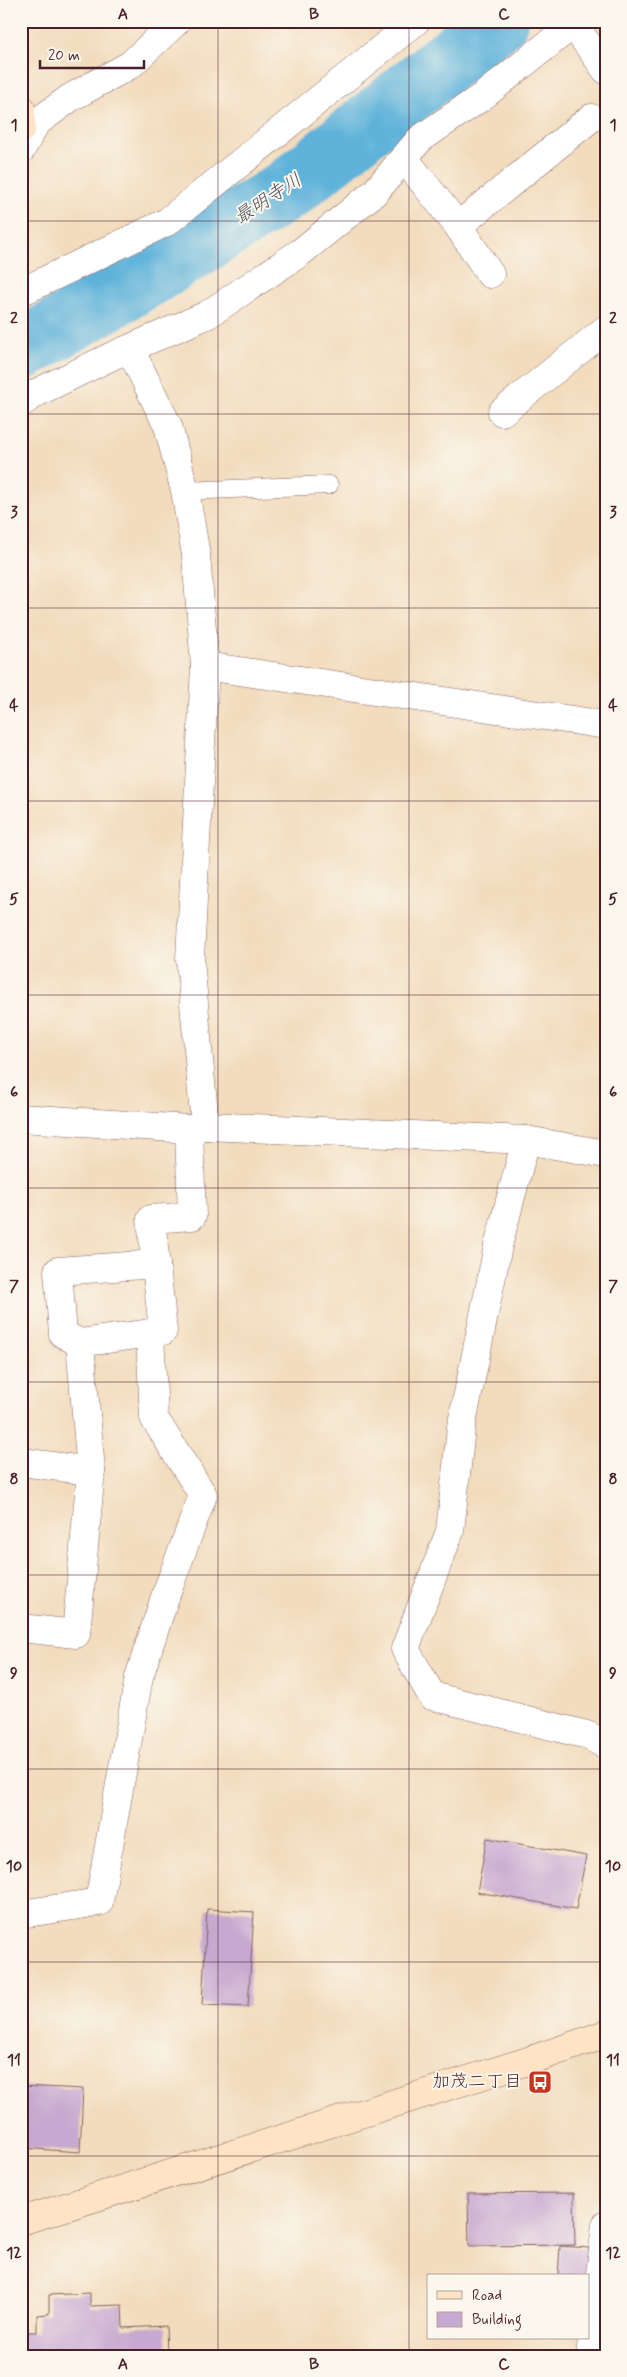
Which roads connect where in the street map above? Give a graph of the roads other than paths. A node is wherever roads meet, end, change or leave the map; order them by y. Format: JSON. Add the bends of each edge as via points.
{"nodes":[{"id":1,"x":177,"y":21,"type":"edge"},
{"id":2,"x":416,"y":21,"type":"edge"},
{"id":3,"x":574,"y":22,"type":"edge"},
{"id":4,"x":606,"y":70,"type":"edge"},
{"id":5,"x":21,"y":108,"type":"edge"},
{"id":6,"x":591,"y":118,"type":"dead end"},
{"id":7,"x":21,"y":129,"type":"edge"},
{"id":8,"x":21,"y":150,"type":"edge"},
{"id":9,"x":404,"y":158,"type":"junction"},
{"id":10,"x":458,"y":226,"type":"junction"},
{"id":11,"x":490,"y":274,"type":"dead end"},
{"id":12,"x":21,"y":292,"type":"edge"},
{"id":13,"x":606,"y":330,"type":"edge"},
{"id":14,"x":130,"y":348,"type":"junction"},
{"id":15,"x":21,"y":403,"type":"edge"},
{"id":16,"x":502,"y":412,"type":"dead end"},
{"id":17,"x":329,"y":485,"type":"dead end"},
{"id":18,"x":185,"y":491,"type":"junction"},
{"id":19,"x":205,"y":666,"type":"junction"},
{"id":20,"x":606,"y":726,"type":"edge"},
{"id":21,"x":21,"y":1118,"type":"edge"},
{"id":22,"x":197,"y":1128,"type":"junction"},
{"id":23,"x":526,"y":1140,"type":"junction"},
{"id":24,"x":606,"y":1154,"type":"edge"},
{"id":25,"x":156,"y":1264,"type":"junction"},
{"id":26,"x":150,"y":1334,"type":"junction"},
{"id":27,"x":80,"y":1343,"type":"junction"},
{"id":28,"x":21,"y":1462,"type":"edge"},
{"id":29,"x":91,"y":1471,"type":"junction"},
{"id":30,"x":21,"y":1628,"type":"edge"},
{"id":31,"x":606,"y":1745,"type":"edge"},
{"id":32,"x":21,"y":1914,"type":"edge"},
{"id":33,"x":606,"y":2034,"type":"edge"},
{"id":34,"x":21,"y":2221,"type":"edge"},
{"id":35,"x":606,"y":2225,"type":"edge"},
{"id":36,"x":590,"y":2356,"type":"edge"}],
"edges":[{"from":1,"to":8,"type":"street","via":[[130,65],[70,98],[36,124]]},
{"from":2,"to":12,"type":"street","via":[[167,222]]},
{"from":3,"to":4,"type":"street"},
{"from":3,"to":9,"type":"street","via":[[483,96],[420,139]]},
{"from":5,"to":7,"type":"street"},
{"from":6,"to":10,"type":"street"},
{"from":9,"to":10,"type":"street"},
{"from":9,"to":14,"type":"street","via":[[375,192],[301,252],[207,315]]},
{"from":10,"to":11,"type":"street"},
{"from":13,"to":16,"type":"street"},
{"from":14,"to":15,"type":"street"},
{"from":14,"to":18,"type":"street","via":[[168,426]]},
{"from":17,"to":18,"type":"lane"},
{"from":18,"to":19,"type":"street","via":[[196,555]]},
{"from":19,"to":20,"type":"street"},
{"from":19,"to":22,"type":"street","via":[[190,959]]},
{"from":21,"to":22,"type":"street"},
{"from":22,"to":23,"type":"street"},
{"from":22,"to":25,"type":"street","via":[[192,1216],[151,1219]]},
{"from":23,"to":24,"type":"street"},
{"from":23,"to":31,"type":"street","via":[[498,1246],[461,1428],[450,1531],[405,1649],[432,1696],[587,1735]]},
{"from":25,"to":26,"type":"street","via":[[163,1331]]},
{"from":25,"to":27,"type":"street","via":[[58,1271],[63,1334]]},
{"from":26,"to":27,"type":"street"},
{"from":26,"to":32,"type":"street","via":[[154,1418],[203,1495],[165,1597],[140,1677],[99,1902]]},
{"from":27,"to":29,"type":"street"},
{"from":28,"to":29,"type":"street"},
{"from":29,"to":30,"type":"street","via":[[76,1634]]},
{"from":33,"to":34,"type":"street"},
{"from":35,"to":36,"type":"street"}]}
